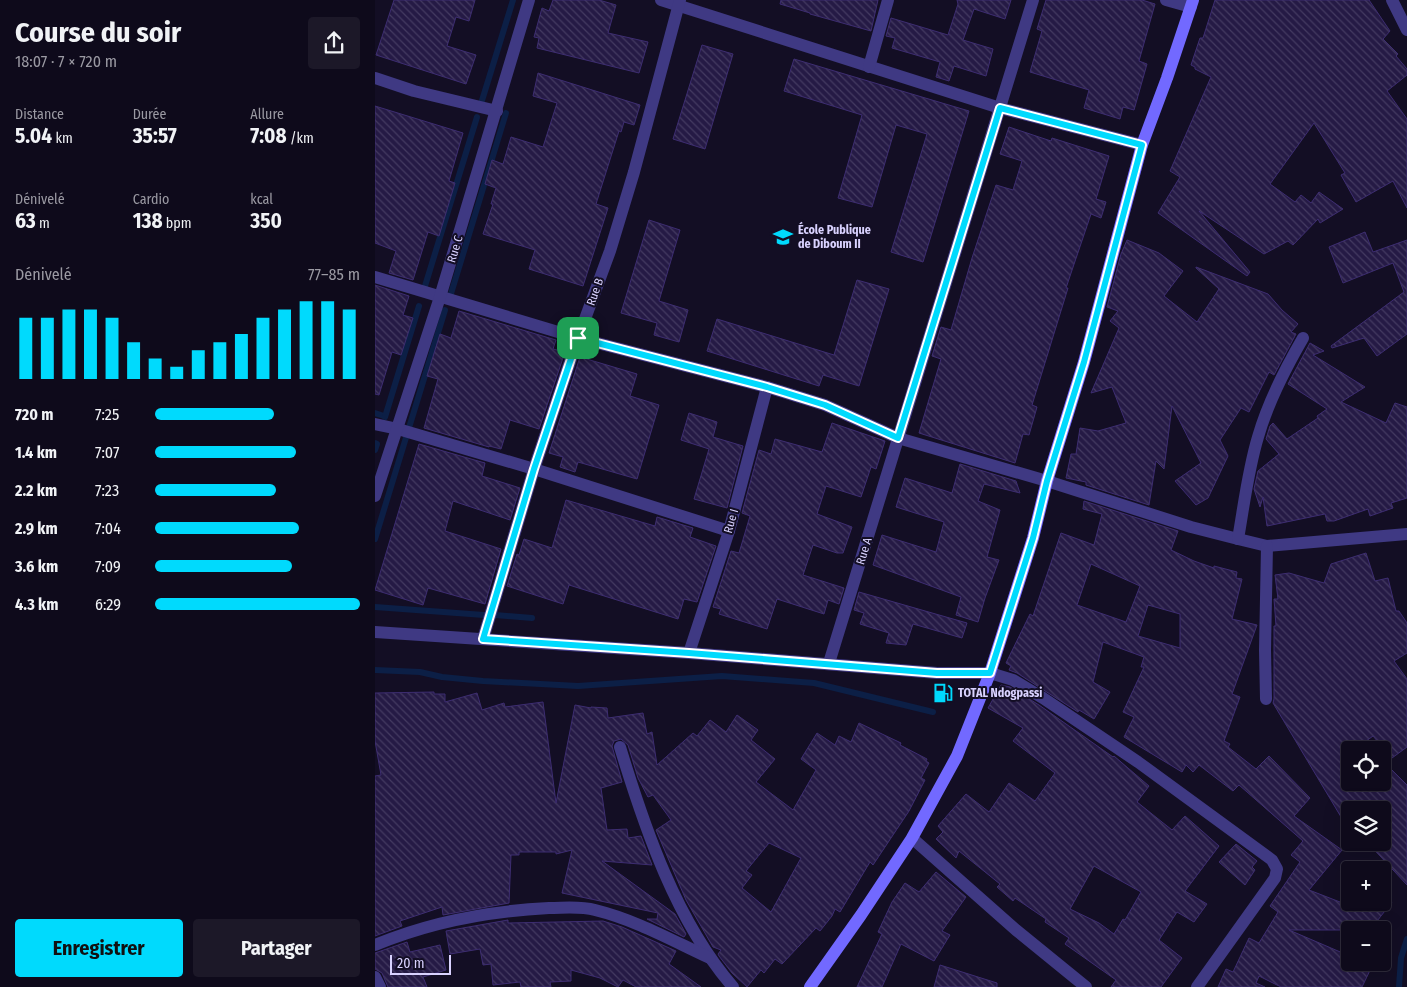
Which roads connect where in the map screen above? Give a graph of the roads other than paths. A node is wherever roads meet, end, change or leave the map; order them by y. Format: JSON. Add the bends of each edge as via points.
{"nodes":[{"id":1,"x":529,"y":0,"type":"edge"},
{"id":2,"x":661,"y":0,"type":"edge"},
{"id":3,"x":888,"y":0,"type":"edge"},
{"id":4,"x":1033,"y":0,"type":"edge"},
{"id":5,"x":1166,"y":0,"type":"edge"},
{"id":6,"x":1392,"y":0,"type":"edge"},
{"id":7,"x":679,"y":3,"type":"edge"},
{"id":8,"x":1192,"y":4,"type":"edge"},
{"id":9,"x":1407,"y":30,"type":"edge"},
{"id":10,"x":869,"y":67,"type":"junction"},
{"id":11,"x":375,"y":78,"type":"edge"},
{"id":12,"x":1000,"y":108,"type":"junction"},
{"id":13,"x":497,"y":111,"type":"junction"},
{"id":14,"x":1142,"y":145,"type":"junction"},
{"id":15,"x":375,"y":277,"type":"edge"},
{"id":16,"x":440,"y":297,"type":"junction"},
{"id":17,"x":578,"y":338,"type":"junction"},
{"id":18,"x":1303,"y":338,"type":"dead end"},
{"id":19,"x":767,"y":387,"type":"junction"},
{"id":20,"x":375,"y":424,"type":"edge"},
{"id":21,"x":398,"y":429,"type":"junction"},
{"id":22,"x":898,"y":438,"type":"junction"},
{"id":23,"x":534,"y":469,"type":"junction"},
{"id":24,"x":1047,"y":481,"type":"junction"},
{"id":25,"x":375,"y":496,"type":"edge"},
{"id":26,"x":729,"y":531,"type":"junction"},
{"id":27,"x":1407,"y":534,"type":"edge"},
{"id":28,"x":1238,"y":539,"type":"junction"},
{"id":29,"x":1267,"y":546,"type":"junction"},
{"id":30,"x":375,"y":632,"type":"edge"},
{"id":31,"x":483,"y":639,"type":"junction"},
{"id":32,"x":689,"y":653,"type":"junction"},
{"id":33,"x":829,"y":664,"type":"junction"},
{"id":34,"x":990,"y":673,"type":"junction"},
{"id":35,"x":1266,"y":699,"type":"dead end"},
{"id":36,"x":620,"y":747,"type":"dead end"},
{"id":37,"x":912,"y":838,"type":"junction"},
{"id":38,"x":375,"y":945,"type":"edge"},
{"id":39,"x":711,"y":958,"type":"junction"},
{"id":40,"x":375,"y":977,"type":"edge"},
{"id":41,"x":380,"y":987,"type":"edge"},
{"id":42,"x":733,"y":987,"type":"edge"},
{"id":43,"x":810,"y":987,"type":"edge"},
{"id":44,"x":1086,"y":987,"type":"edge"},
{"id":45,"x":1197,"y":987,"type":"edge"}],
"edges":[{"from":1,"to":13,"type":"street","name":"Rue C"},
{"from":2,"to":7,"type":"street"},
{"from":3,"to":10,"type":"street"},
{"from":4,"to":12,"type":"street","name":"Rue A"},
{"from":5,"to":8,"type":"street"},
{"from":6,"to":9,"type":"street"},
{"from":7,"to":10,"type":"street"},
{"from":7,"to":17,"type":"street","name":"Rue B","via":[[634,172],[610,251]]},
{"from":8,"to":14,"type":"main road"},
{"from":10,"to":12,"type":"street"},
{"from":11,"to":13,"type":"street","via":[[414,92]]},
{"from":12,"to":14,"type":"street"},
{"from":12,"to":22,"type":"street","name":"Rue A"},
{"from":13,"to":16,"type":"street","name":"Rue C"},
{"from":14,"to":24,"type":"main road","via":[[1084,362]]},
{"from":15,"to":16,"type":"street"},
{"from":16,"to":17,"type":"street"},
{"from":16,"to":21,"type":"street","name":"Rue C"},
{"from":17,"to":19,"type":"street"},
{"from":17,"to":23,"type":"street","name":"Rue B"},
{"from":18,"to":28,"type":"street","via":[[1289,362],[1257,438]]},
{"from":19,"to":22,"type":"street","via":[[825,405]]},
{"from":19,"to":26,"type":"street","name":"Rue I"},
{"from":20,"to":21,"type":"street"},
{"from":21,"to":23,"type":"street"},
{"from":21,"to":25,"type":"street","name":"Rue C"},
{"from":22,"to":24,"type":"street"},
{"from":22,"to":33,"type":"street","name":"Rue A"},
{"from":23,"to":26,"type":"street"},
{"from":23,"to":31,"type":"street","name":"Rue B"},
{"from":24,"to":28,"type":"street"},
{"from":24,"to":34,"type":"main road","via":[[1033,538]]},
{"from":26,"to":32,"type":"street","name":"Rue I"},
{"from":27,"to":29,"type":"street"},
{"from":28,"to":29,"type":"street"},
{"from":29,"to":35,"type":"street"},
{"from":30,"to":31,"type":"street"},
{"from":31,"to":32,"type":"street"},
{"from":32,"to":33,"type":"street"},
{"from":33,"to":34,"type":"street","via":[[937,673]]},
{"from":34,"to":37,"type":"main road","via":[[957,756]]},
{"from":34,"to":45,"type":"street","via":[[1013,680],[1043,698],[1138,762],[1272,860],[1277,869],[1275,878]]},
{"from":36,"to":39,"type":"street","via":[[640,813],[668,882]]},
{"from":37,"to":43,"type":"main road"},
{"from":37,"to":44,"type":"street"},
{"from":38,"to":39,"type":"street","via":[[448,921],[523,910],[579,907],[633,922]]},
{"from":39,"to":42,"type":"street"},
{"from":40,"to":41,"type":"street"}]}
